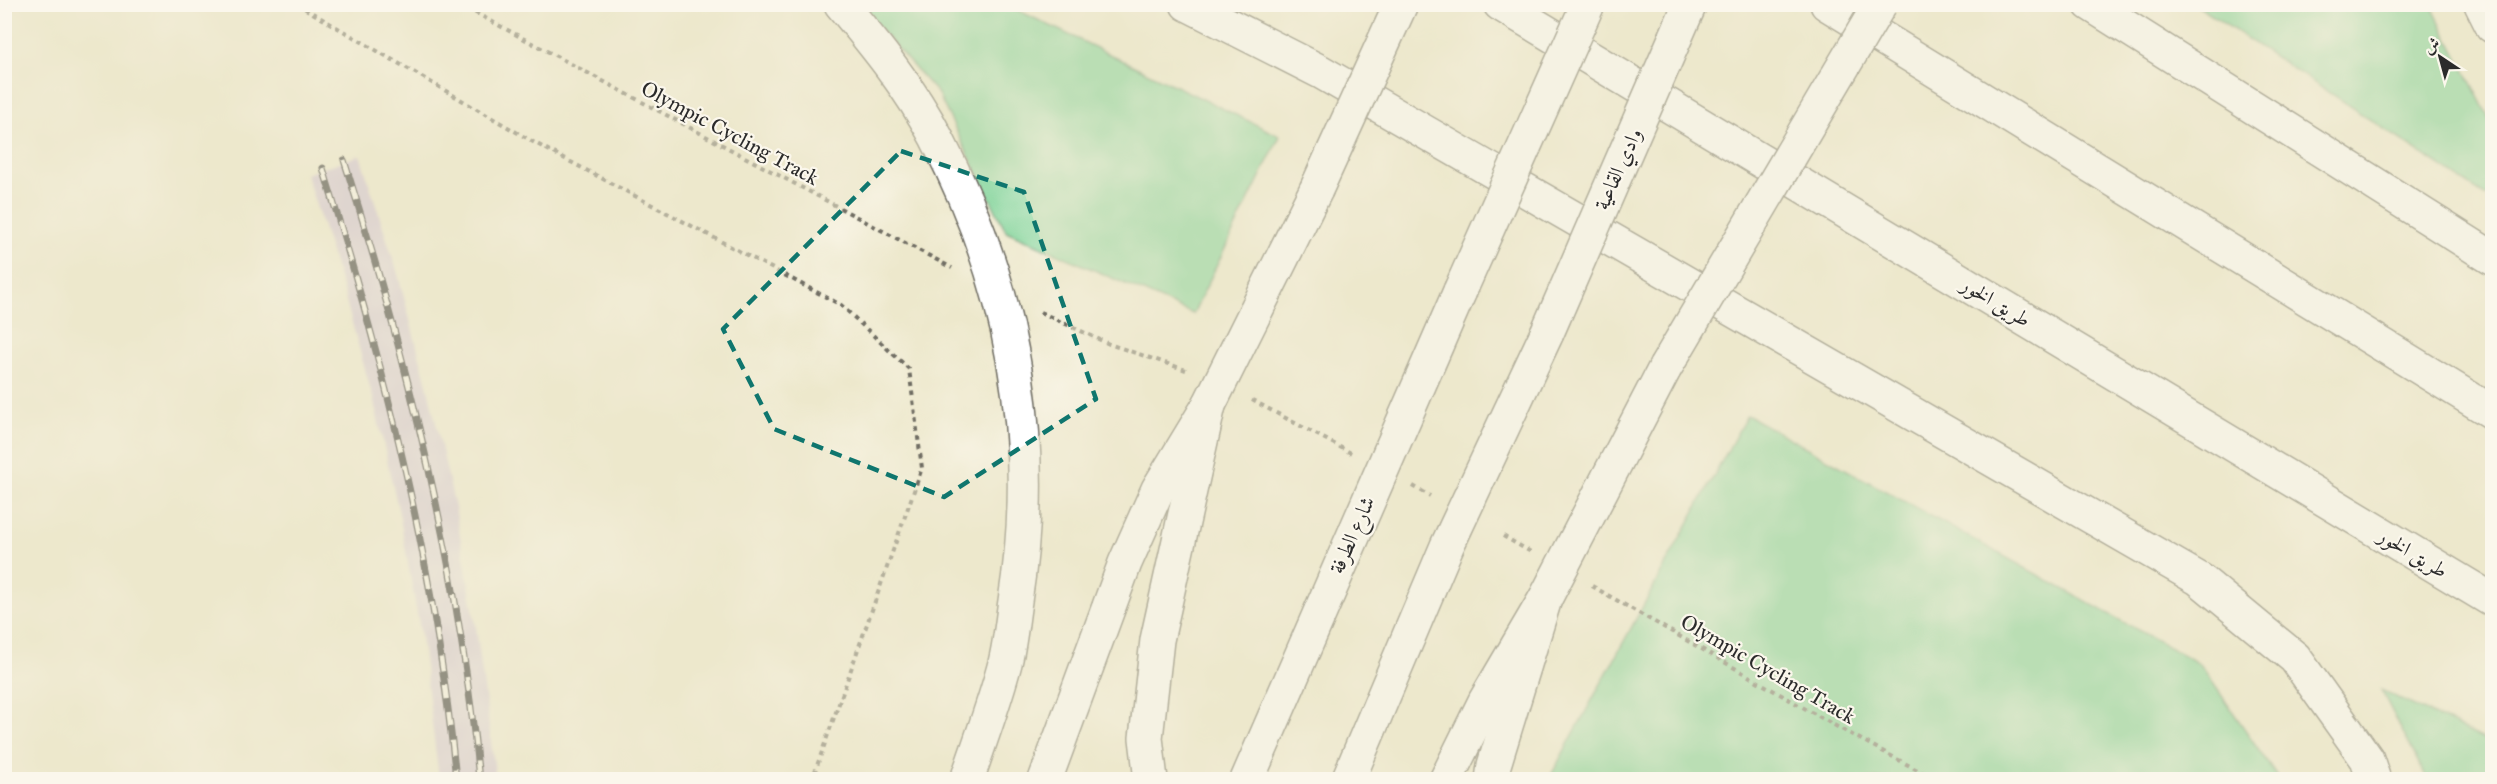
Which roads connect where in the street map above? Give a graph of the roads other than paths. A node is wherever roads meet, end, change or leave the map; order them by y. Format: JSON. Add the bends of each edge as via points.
{"nodes":[{"id":1,"x":842,"y":4,"type":"edge"},
{"id":2,"x":1187,"y":4,"type":"edge"},
{"id":3,"x":1401,"y":4,"type":"edge"},
{"id":4,"x":1500,"y":4,"type":"edge"},
{"id":5,"x":1588,"y":4,"type":"edge"},
{"id":6,"x":1690,"y":4,"type":"edge"},
{"id":7,"x":1827,"y":4,"type":"edge"},
{"id":8,"x":1880,"y":4,"type":"edge"},
{"id":9,"x":2090,"y":4,"type":"edge"},
{"id":10,"x":2481,"y":4,"type":"edge"},
{"id":11,"x":2493,"y":26,"type":"edge"},
{"id":12,"x":2493,"y":258,"type":"edge"},
{"id":13,"x":1209,"y":405,"type":"junction"},
{"id":14,"x":2493,"y":412,"type":"edge"},
{"id":15,"x":1545,"y":599,"type":"junction"},
{"id":16,"x":2493,"y":600,"type":"edge"},
{"id":17,"x":967,"y":780,"type":"edge"},
{"id":18,"x":1045,"y":780,"type":"edge"},
{"id":19,"x":1150,"y":780,"type":"edge"},
{"id":20,"x":1247,"y":780,"type":"edge"},
{"id":21,"x":1348,"y":780,"type":"edge"},
{"id":22,"x":1446,"y":780,"type":"edge"},
{"id":23,"x":1492,"y":780,"type":"edge"},
{"id":24,"x":2374,"y":780,"type":"edge"}],
"edges":[{"from":1,"to":17,"type":"main road","via":[[883,54],[936,135],[976,222],[1009,329],[1025,440],[1023,552],[1005,662]]},
{"from":2,"to":24,"type":"main road","via":[[1321,72],[2199,579],[2295,658],[2367,759]]},
{"from":3,"to":13,"type":"main road","bridge":true,"via":[[1316,190]]},
{"from":4,"to":16,"type":"main road","name":"طريق الخور"},
{"from":5,"to":20,"type":"main road","name":"شارع الطرفة","bridge":true},
{"from":6,"to":21,"type":"main road","name":"وادي القاعية","bridge":true},
{"from":7,"to":14,"type":"main road"},
{"from":8,"to":15,"type":"main road","bridge":true,"via":[[1665,368]]},
{"from":9,"to":12,"type":"main road"},
{"from":10,"to":11,"type":"main road"},
{"from":13,"to":18,"type":"main road","via":[[1158,489],[1125,562]]},
{"from":13,"to":19,"type":"main road","via":[[1157,640],[1146,738]]},
{"from":15,"to":22,"type":"main road","via":[[1485,701]]},
{"from":15,"to":23,"type":"main road"}]}
